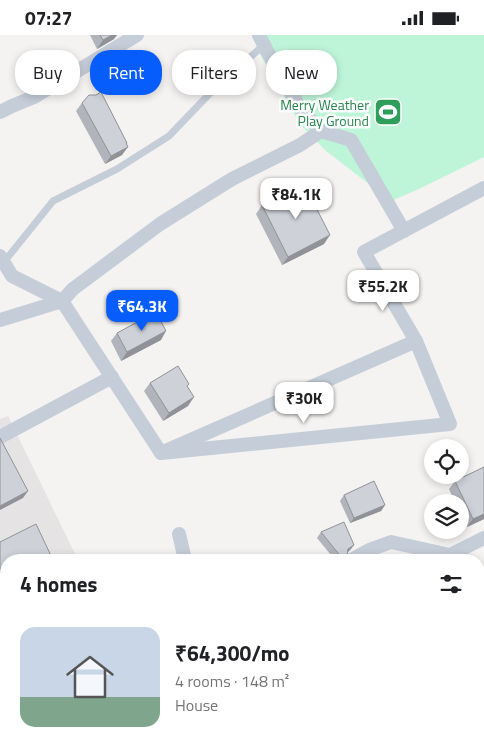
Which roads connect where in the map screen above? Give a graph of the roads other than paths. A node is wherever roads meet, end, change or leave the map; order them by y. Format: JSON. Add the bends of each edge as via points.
{"nodes":[{"id":1,"x":137,"y":35,"type":"edge"},
{"id":2,"x":262,"y":40,"type":"edge"},
{"id":3,"x":0,"y":112,"type":"edge"},
{"id":4,"x":321,"y":131,"type":"junction"},
{"id":5,"x":484,"y":188,"type":"edge"},
{"id":6,"x":404,"y":231,"type":"junction"},
{"id":7,"x":2,"y":259,"type":"edge"},
{"id":8,"x":62,"y":301,"type":"junction"},
{"id":9,"x":0,"y":320,"type":"edge"},
{"id":10,"x":416,"y":341,"type":"junction"},
{"id":11,"x":112,"y":377,"type":"junction"},
{"id":12,"x":0,"y":437,"type":"edge"},
{"id":13,"x":161,"y":453,"type":"junction"},
{"id":14,"x":179,"y":534,"type":"dead end"},
{"id":15,"x":484,"y":538,"type":"edge"},
{"id":16,"x":184,"y":554,"type":"edge"},
{"id":17,"x":361,"y":554,"type":"edge"},
{"id":18,"x":438,"y":554,"type":"edge"},
{"id":19,"x":459,"y":554,"type":"edge"}],
"edges":[{"from":1,"to":3,"type":"street","via":[[34,97]]},
{"from":2,"to":4,"type":"street","via":[[300,108]]},
{"from":2,"to":7,"type":"lane","via":[[169,136],[117,169],[53,201]]},
{"from":4,"to":6,"type":"street","via":[[351,140]]},
{"from":4,"to":8,"type":"street","via":[[232,179],[160,224],[73,289]]},
{"from":5,"to":6,"type":"street"},
{"from":6,"to":10,"type":"street","via":[[364,252]]},
{"from":7,"to":8,"type":"street","via":[[12,276]]},
{"from":8,"to":9,"type":"street"},
{"from":8,"to":11,"type":"street"},
{"from":10,"to":13,"type":"street"},
{"from":10,"to":13,"type":"street","via":[[450,424]]},
{"from":11,"to":12,"type":"street"},
{"from":11,"to":13,"type":"street"},
{"from":14,"to":16,"type":"street"},
{"from":15,"to":19,"type":"street"},
{"from":17,"to":18,"type":"street","via":[[391,542]]}]}
